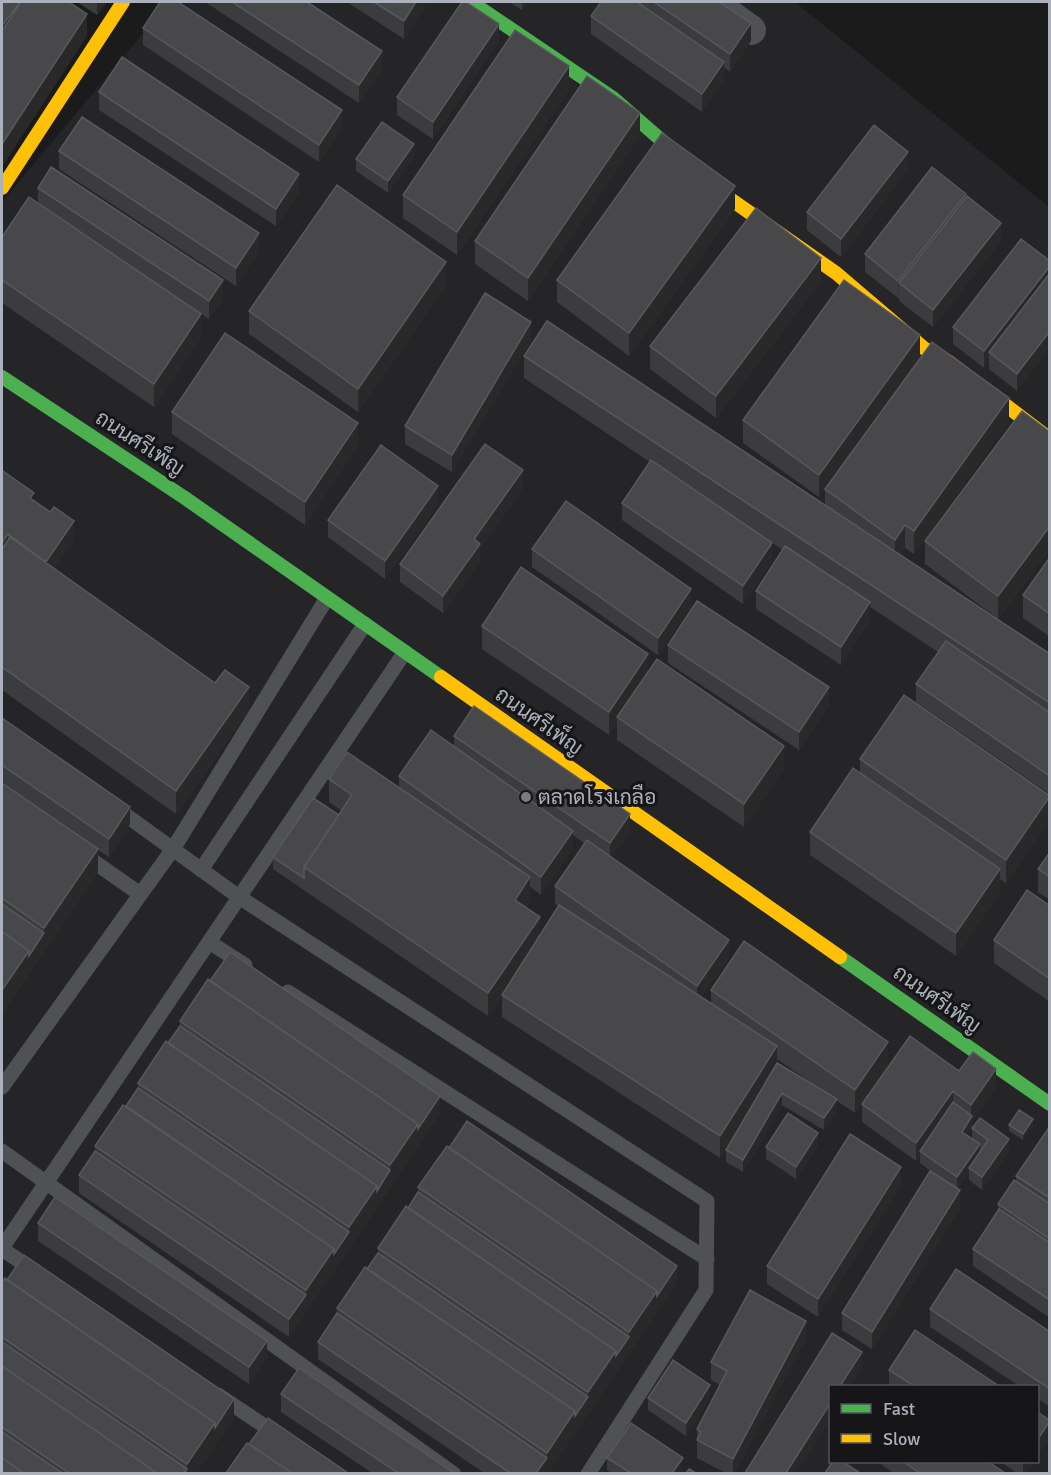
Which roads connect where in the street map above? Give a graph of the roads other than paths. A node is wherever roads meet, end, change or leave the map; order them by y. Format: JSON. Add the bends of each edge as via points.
{"nodes":[{"id":1,"x":123,"y":2,"type":"edge"},
{"id":2,"x":471,"y":2,"type":"edge"},
{"id":3,"x":712,"y":2,"type":"edge"},
{"id":4,"x":751,"y":30,"type":"edge"},
{"id":5,"x":2,"y":188,"type":"edge"},
{"id":6,"x":2,"y":378,"type":"edge"},
{"id":7,"x":1050,"y":439,"type":"edge"},
{"id":8,"x":327,"y":598,"type":"junction"},
{"id":9,"x":365,"y":624,"type":"junction"},
{"id":10,"x":405,"y":652,"type":"junction"},
{"id":11,"x":106,"y":801,"type":"edge"},
{"id":12,"x":66,"y":843,"type":"edge"},
{"id":13,"x":173,"y":849,"type":"junction"},
{"id":14,"x":201,"y":870,"type":"junction"},
{"id":15,"x":140,"y":894,"type":"junction"},
{"id":16,"x":239,"y":897,"type":"junction"},
{"id":17,"x":209,"y":942,"type":"junction"},
{"id":18,"x":259,"y":974,"type":"edge"},
{"id":19,"x":279,"y":987,"type":"edge"},
{"id":20,"x":2,"y":1087,"type":"edge"},
{"id":21,"x":1050,"y":1104,"type":"edge"},
{"id":22,"x":2,"y":1151,"type":"edge"},
{"id":23,"x":45,"y":1184,"type":"junction"},
{"id":24,"x":2,"y":1248,"type":"edge"},
{"id":25,"x":707,"y":1259,"type":"junction"},
{"id":26,"x":51,"y":1282,"type":"edge"},
{"id":27,"x":208,"y":1388,"type":"edge"},
{"id":28,"x":286,"y":1440,"type":"edge"},
{"id":29,"x":454,"y":1473,"type":"edge"},
{"id":30,"x":588,"y":1473,"type":"edge"}],
"edges":[{"from":1,"to":5,"type":"main road"},
{"from":2,"to":7,"type":"main road","via":[[613,98],[725,195],[836,273],[926,349]]},
{"from":3,"to":4,"type":"street"},
{"from":6,"to":8,"type":"main road","name":"ถนนศรีเพ็ญ","via":[[185,498]]},
{"from":8,"to":9,"type":"main road","name":"ถนนศรีเพ็ญ"},
{"from":8,"to":13,"type":"lane"},
{"from":9,"to":10,"type":"main road","name":"ถนนศรีเพ็ญ"},
{"from":9,"to":14,"type":"lane"},
{"from":10,"to":16,"type":"lane"},
{"from":10,"to":21,"type":"main road","name":"ถนนศรีเพ็ญ"},
{"from":11,"to":13,"type":"lane"},
{"from":12,"to":15,"type":"lane"},
{"from":13,"to":14,"type":"lane"},
{"from":13,"to":15,"type":"lane"},
{"from":14,"to":16,"type":"lane"},
{"from":15,"to":20,"type":"lane"},
{"from":16,"to":17,"type":"lane"},
{"from":16,"to":25,"type":"lane","via":[[707,1201]]},
{"from":17,"to":18,"type":"lane"},
{"from":17,"to":23,"type":"lane"},
{"from":19,"to":25,"type":"lane"},
{"from":22,"to":23,"type":"lane"},
{"from":23,"to":24,"type":"lane"},
{"from":23,"to":29,"type":"lane"},
{"from":24,"to":26,"type":"lane"},
{"from":25,"to":30,"type":"lane","via":[[706,1290]]},
{"from":27,"to":28,"type":"lane"}]}
